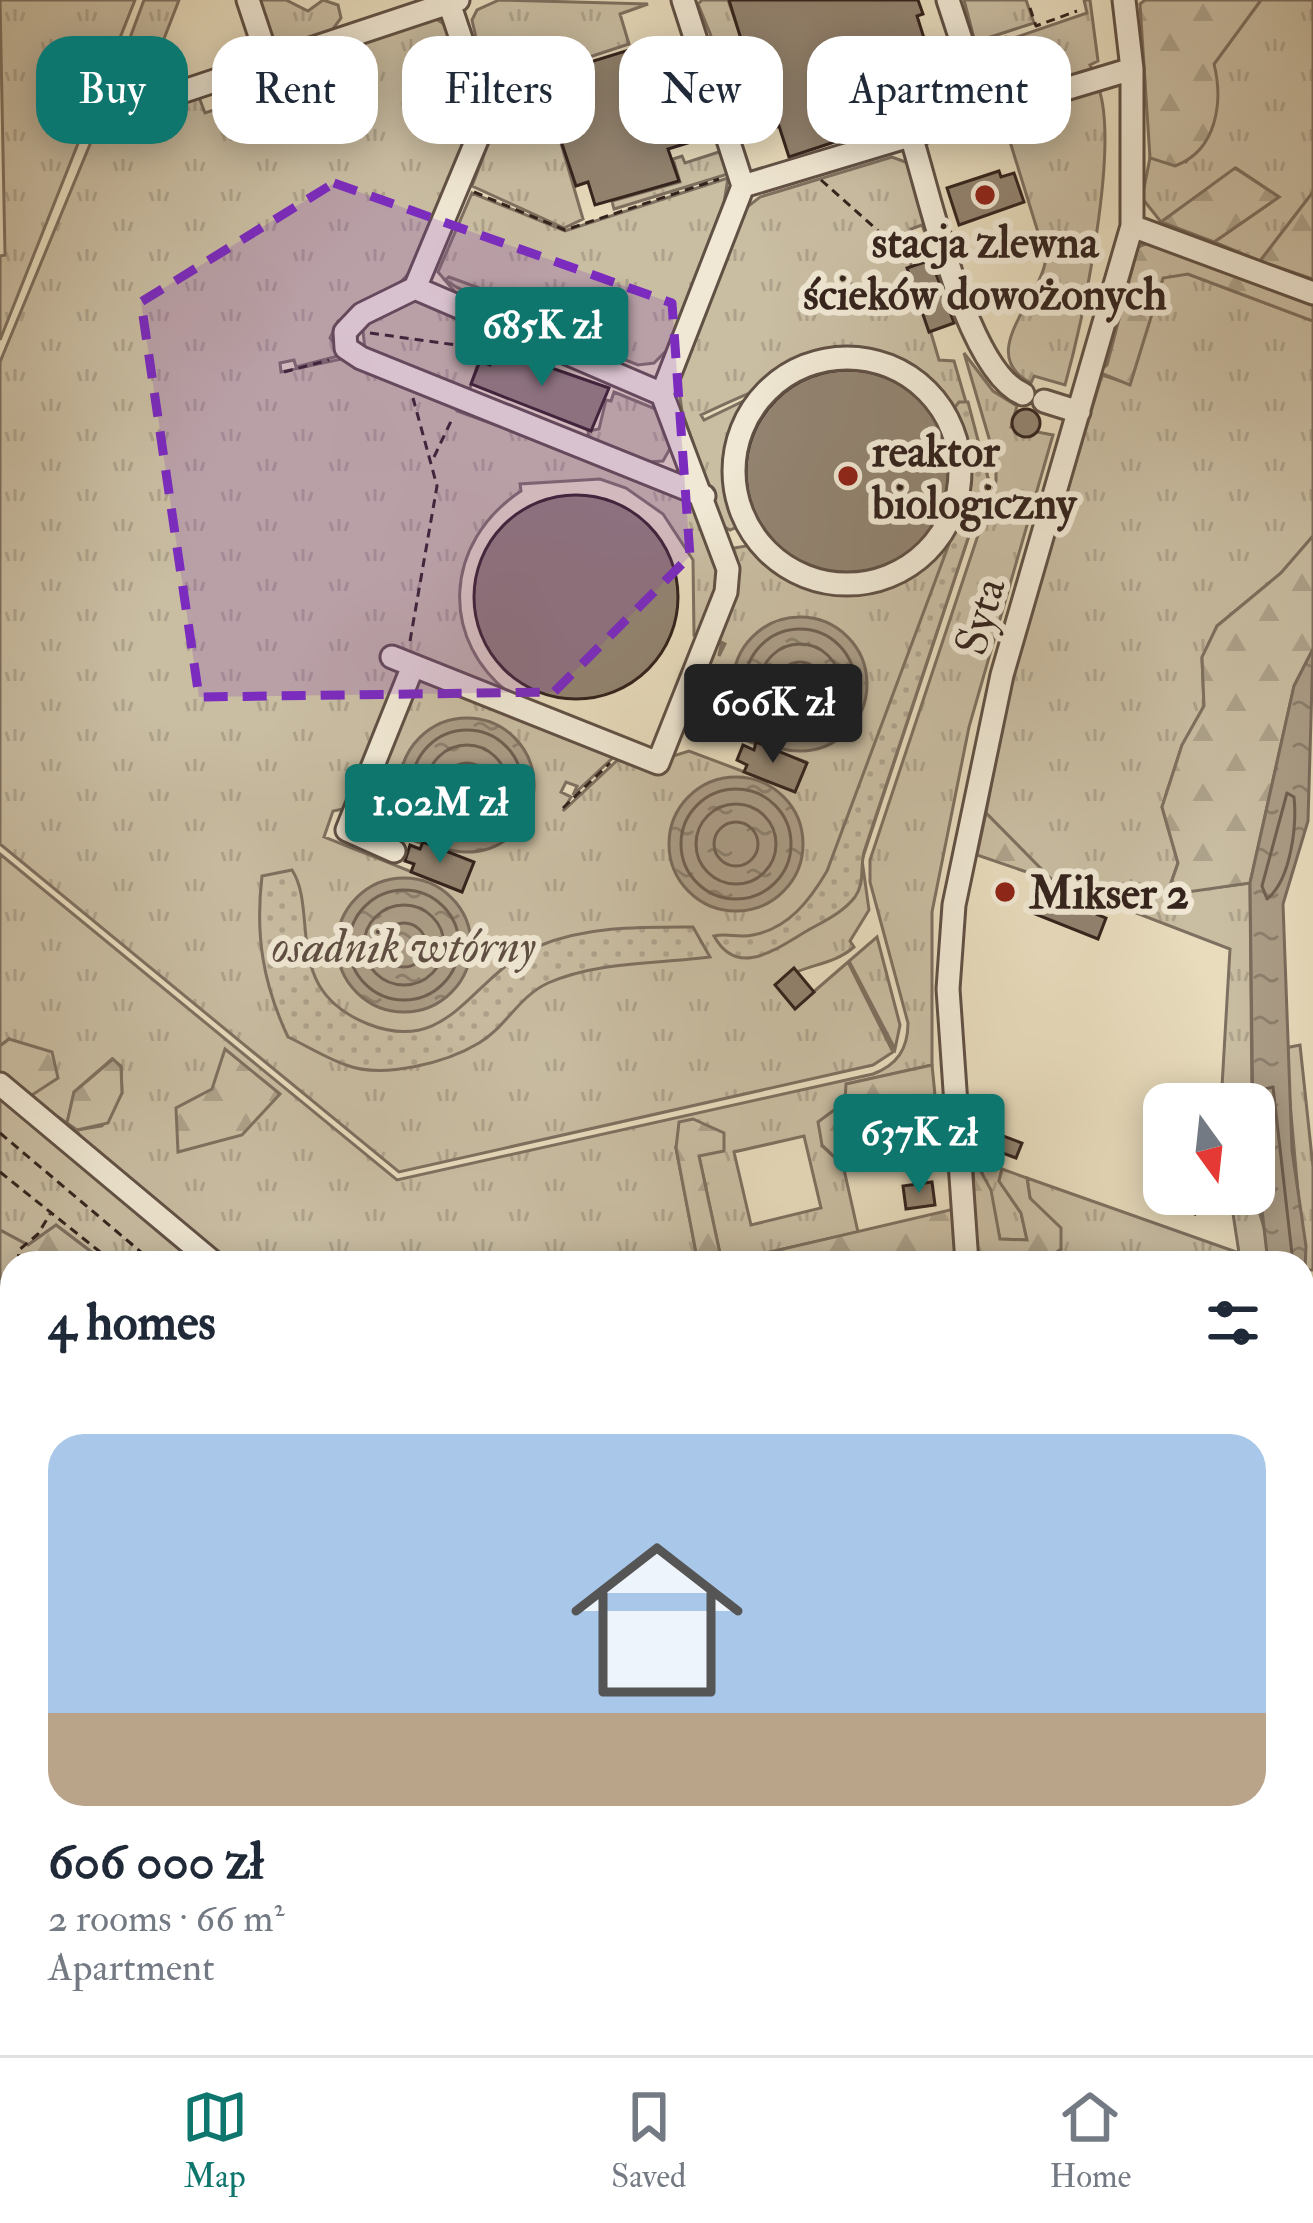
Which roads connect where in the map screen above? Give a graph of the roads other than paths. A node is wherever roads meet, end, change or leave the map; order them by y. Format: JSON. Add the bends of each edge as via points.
{"nodes":[{"id":1,"x":248,"y":0,"type":"edge"},
{"id":2,"x":683,"y":0,"type":"edge"},
{"id":3,"x":948,"y":0,"type":"edge"},
{"id":4,"x":1124,"y":0,"type":"edge"},
{"id":5,"x":452,"y":1,"type":"edge"},
{"id":6,"x":260,"y":36,"type":"edge"},
{"id":7,"x":349,"y":36,"type":"edge"},
{"id":8,"x":960,"y":36,"type":"edge"},
{"id":9,"x":1132,"y":69,"type":"junction"},
{"id":10,"x":1071,"y":89,"type":"edge"},
{"id":11,"x":879,"y":144,"type":"edge"},
{"id":12,"x":914,"y":144,"type":"edge"},
{"id":13,"x":736,"y":180,"type":"junction"},
{"id":14,"x":1132,"y":226,"type":"junction"},
{"id":15,"x":415,"y":288,"type":"junction"},
{"id":16,"x":1313,"y":293,"type":"edge"},
{"id":17,"x":662,"y":394,"type":"junction"},
{"id":18,"x":1078,"y":412,"type":"junction"},
{"id":19,"x":704,"y":496,"type":"junction"},
{"id":20,"x":752,"y":534,"type":"junction"},
{"id":21,"x":722,"y":542,"type":"junction"},
{"id":22,"x":394,"y":851,"type":"dead end"},
{"id":23,"x":0,"y":1084,"type":"edge"},
{"id":24,"x":200,"y":1251,"type":"edge"},
{"id":25,"x":966,"y":1251,"type":"edge"}],
"edges":[{"from":1,"to":6,"type":"street"},
{"from":2,"to":13,"type":"street"},
{"from":3,"to":8,"type":"street"},
{"from":4,"to":9,"type":"street","name":"Syta"},
{"from":5,"to":7,"type":"street"},
{"from":5,"to":15,"type":"street","via":[[481,130]]},
{"from":9,"to":10,"type":"street"},
{"from":9,"to":14,"type":"street","name":"Syta"},
{"from":11,"to":13,"type":"street"},
{"from":12,"to":18,"type":"street","via":[[982,354],[1011,389]]},
{"from":13,"to":17,"type":"street"},
{"from":14,"to":16,"type":"street"},
{"from":14,"to":18,"type":"street","name":"Syta"},
{"from":15,"to":17,"type":"street"},
{"from":15,"to":19,"type":"street","via":[[362,314],[345,332],[346,348]]},
{"from":17,"to":19,"type":"street"},
{"from":18,"to":25,"type":"street","name":"Syta","via":[[1002,675],[954,905],[948,989]]},
{"from":19,"to":21,"type":"street"},
{"from":20,"to":20,"type":"street","via":[[733,470],[739,437],[754,406],[791,374],[839,358],[872,360],[917,382],[950,421],[960,466],[954,512],[939,539],[890,577],[860,584],[799,574]]},
{"from":20,"to":21,"type":"street"},
{"from":21,"to":22,"type":"street","via":[[725,592],[658,763],[405,656],[347,830]]},
{"from":23,"to":24,"type":"street"}]}
